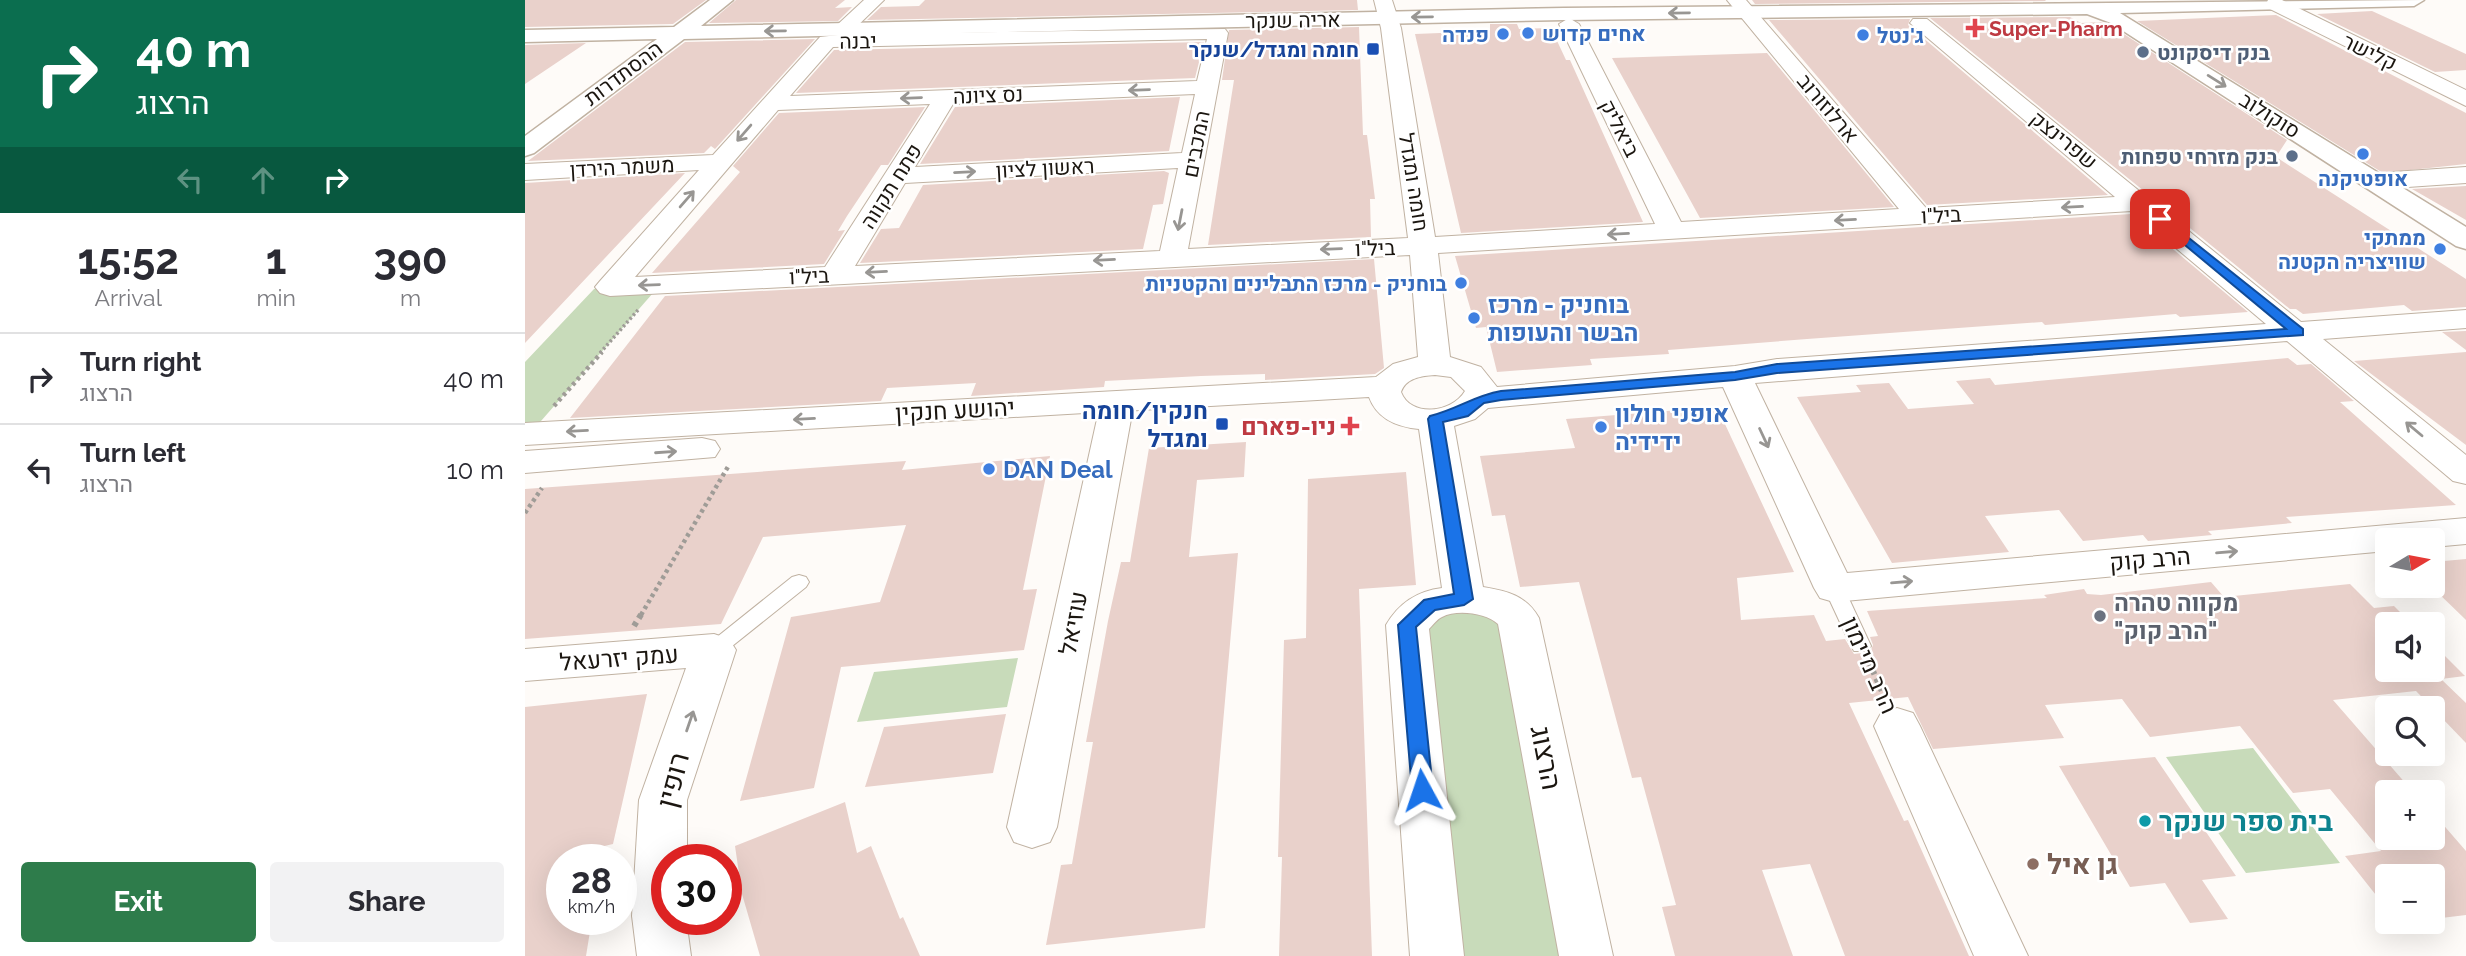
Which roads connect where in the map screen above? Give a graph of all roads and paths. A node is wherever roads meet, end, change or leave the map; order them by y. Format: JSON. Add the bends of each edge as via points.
{"nodes":[{"id":1,"x":695,"y":0,"type":"edge"},
{"id":2,"x":723,"y":0,"type":"edge"},
{"id":3,"x":875,"y":0,"type":"edge"},
{"id":4,"x":2414,"y":0,"type":"edge"},
{"id":5,"x":2074,"y":4,"type":"edge"},
{"id":6,"x":2274,"y":4,"type":"junction"},
{"id":7,"x":1742,"y":6,"type":"edge"},
{"id":8,"x":1385,"y":9,"type":"edge"},
{"id":9,"x":1922,"y":11,"type":"edge"},
{"id":10,"x":1563,"y":13,"type":"edge"},
{"id":11,"x":843,"y":30,"type":"junction"},
{"id":12,"x":1218,"y":33,"type":"joint"},
{"id":13,"x":525,"y":36,"type":"edge"},
{"id":14,"x":652,"y":40,"type":"junction"},
{"id":15,"x":525,"y":47,"type":"edge"},
{"id":16,"x":2466,"y":84,"type":"edge"},
{"id":17,"x":2438,"y":85,"type":"junction"},
{"id":18,"x":1207,"y":87,"type":"junction"},
{"id":19,"x":946,"y":97,"type":"junction"},
{"id":20,"x":2466,"y":99,"type":"edge"},
{"id":21,"x":770,"y":104,"type":"junction"},
{"id":22,"x":525,"y":124,"type":"edge"},
{"id":23,"x":525,"y":148,"type":"edge"},
{"id":24,"x":1192,"y":160,"type":"junction"},
{"id":25,"x":719,"y":162,"type":"junction"},
{"id":26,"x":525,"y":172,"type":"edge"},
{"id":27,"x":2466,"y":175,"type":"edge"},
{"id":28,"x":897,"y":176,"type":"junction"},
{"id":29,"x":2393,"y":180,"type":"dead end"},
{"id":30,"x":2141,"y":203,"type":"junction"},
{"id":31,"x":1919,"y":216,"type":"junction"},
{"id":32,"x":1672,"y":231,"type":"junction"},
{"id":33,"x":2466,"y":240,"type":"edge"},
{"id":34,"x":1423,"y":246,"type":"junction"},
{"id":35,"x":1173,"y":256,"type":"junction"},
{"id":36,"x":835,"y":275,"type":"junction"},
{"id":37,"x":660,"y":285,"type":"junction"},
{"id":38,"x":610,"y":287,"type":"joint"},
{"id":39,"x":2466,"y":319,"type":"edge"},
{"id":40,"x":2298,"y":332,"type":"junction"},
{"id":41,"x":1435,"y":365,"type":"junction"},
{"id":42,"x":1777,"y":369,"type":"junction"},
{"id":43,"x":1735,"y":376,"type":"junction"},
{"id":44,"x":1479,"y":391,"type":"junction"},
{"id":45,"x":1385,"y":392,"type":"junction"},
{"id":46,"x":1114,"y":419,"type":"junction"},
{"id":47,"x":1435,"y":419,"type":"junction"},
{"id":48,"x":527,"y":443,"type":"edge"},
{"id":49,"x":741,"y":446,"type":"junction"},
{"id":50,"x":2466,"y":473,"type":"edge"},
{"id":51,"x":2466,"y":531,"type":"edge"},
{"id":52,"x":799,"y":582,"type":"dead end"},
{"id":53,"x":1835,"y":588,"type":"junction"},
{"id":54,"x":1464,"y":599,"type":"junction"},
{"id":55,"x":1861,"y":646,"type":"joint"},
{"id":56,"x":714,"y":650,"type":"junction"},
{"id":57,"x":615,"y":658,"type":"junction"},
{"id":58,"x":525,"y":665,"type":"edge"},
{"id":59,"x":1897,"y":726,"type":"joint"},
{"id":60,"x":1032,"y":827,"type":"dead end"},
{"id":61,"x":664,"y":956,"type":"edge"},
{"id":62,"x":1437,"y":956,"type":"edge"},
{"id":63,"x":1586,"y":956,"type":"edge"},
{"id":64,"x":2001,"y":956,"type":"edge"}],
"edges":[{"from":1,"to":14,"type":"street","name":"ההסתדרות"},
{"from":2,"to":14,"type":"street","name":"ההסתדרות"},
{"from":3,"to":11,"type":"street","name":"יבנה"},
{"from":4,"to":6,"type":"street","name":"אריה שנקר"},
{"from":5,"to":6,"type":"street","name":"אריה שנקר"},
{"from":5,"to":9,"type":"street","name":"אריה שנקר"},
{"from":5,"to":33,"type":"street","name":"סוקולוב","one_way":true,"via":[[2118,19]]},
{"from":6,"to":17,"type":"street","name":"קלישר"},
{"from":7,"to":9,"type":"street","name":"אריה שנקר"},
{"from":7,"to":10,"type":"street","name":"אריה שנקר","one_way":true},
{"from":7,"to":31,"type":"street","name":"ארלוזורוב"},
{"from":10,"to":8,"type":"street","name":"אריה שנקר","one_way":true},
{"from":8,"to":11,"type":"street","name":"אריה שנקר"},
{"from":8,"to":34,"type":"street","name":"חומה ומגדל"},
{"from":9,"to":30,"type":"street","name":"שפרינצק"},
{"from":10,"to":32,"type":"street","name":"ביאליק"},
{"from":11,"to":14,"type":"street","name":"אריה שנקר","one_way":true},
{"from":12,"to":18,"type":"street","name":"המכבים"},
{"from":12,"to":21,"type":"street","name":"יבנה","via":[[827,41]]},
{"from":13,"to":14,"type":"street"},
{"from":14,"to":15,"type":"street"},
{"from":14,"to":22,"type":"street","name":"ההסתדרות"},
{"from":14,"to":23,"type":"street","name":"ההסתדרות"},
{"from":16,"to":17,"type":"street"},
{"from":17,"to":20,"type":"street","name":"קלישר"},
{"from":18,"to":19,"type":"street","name":"נס ציונה","one_way":true},
{"from":18,"to":24,"type":"street","name":"המכבים"},
{"from":19,"to":21,"type":"street","name":"נס ציונה","one_way":true},
{"from":19,"to":28,"type":"street","name":"פתח תקווה"},
{"from":21,"to":25,"type":"street","name":"יבנה","one_way":true},
{"from":28,"to":24,"type":"street","name":"ראשון לציון","one_way":true},
{"from":24,"to":35,"type":"street","name":"המכבים","one_way":true},
{"from":25,"to":26,"type":"street","name":"משמר הירדן"},
{"from":38,"to":25,"type":"street","name":"יבנה","one_way":true},
{"from":27,"to":29,"type":"street"},
{"from":28,"to":36,"type":"street","name":"פתח תקווה"},
{"from":30,"to":31,"type":"street","name":"ביל\"ו","one_way":true},
{"from":30,"to":40,"type":"street","name":"שפרינצק"},
{"from":31,"to":32,"type":"street","name":"ביל\"ו","one_way":true},
{"from":32,"to":34,"type":"street","name":"ביל\"ו","one_way":true},
{"from":34,"to":35,"type":"street","name":"ביל\"ו","one_way":true},
{"from":34,"to":41,"type":"street","name":"חומה ומגדל"},
{"from":35,"to":36,"type":"street","name":"ביל\"ו","one_way":true},
{"from":36,"to":37,"type":"street","name":"ביל\"ו"},
{"from":37,"to":38,"type":"street","name":"ביל\"ו","one_way":true},
{"from":37,"to":48,"type":"path"},
{"from":39,"to":40,"type":"street"},
{"from":40,"to":42,"type":"street"},
{"from":50,"to":40,"type":"street","name":"שפרינצק","one_way":true},
{"from":41,"to":44,"type":"street","via":[[1463,370]]},
{"from":41,"to":45,"type":"street","via":[[1404,371]]},
{"from":42,"to":43,"type":"street"},
{"from":42,"to":44,"type":"street","via":[[1730,367]]},
{"from":43,"to":44,"type":"street"},
{"from":43,"to":53,"type":"street","name":"הרב מיימון","one_way":true},
{"from":44,"to":47,"type":"street","via":[[1462,413]]},
{"from":45,"to":46,"type":"street","name":"יהושע חנקין"},
{"from":45,"to":47,"type":"street","via":[[1389,406],[1408,416]]},
{"from":45,"to":48,"type":"street","name":"יהושע חנקין","one_way":true},
{"from":46,"to":49,"type":"street","name":"יהושע חנקין"},
{"from":46,"to":60,"type":"street","name":"עוזיאל"},
{"from":47,"to":54,"type":"street"},
{"from":48,"to":49,"type":"street","name":"יהושע חנקין","one_way":true},
{"from":49,"to":57,"type":"path"},
{"from":53,"to":51,"type":"street","name":"הרב קוק","one_way":true},
{"from":52,"to":56,"type":"lane"},
{"from":53,"to":55,"type":"lane","name":"הרב מיימון"},
{"from":54,"to":62,"type":"street","name":"הרצוג","via":[[1430,604],[1407,625]]},
{"from":54,"to":63,"type":"street","name":"הרצוג","via":[[1503,605],[1518,618]]},
{"from":55,"to":59,"type":"path","name":"הרב מיימון"},
{"from":56,"to":57,"type":"street","name":"עמק יזרעאל"},
{"from":61,"to":56,"type":"street","name":"רופין","one_way":true,"via":[[659,916],[663,800]]},
{"from":57,"to":58,"type":"street","name":"עמק יזרעאל"},
{"from":59,"to":64,"type":"street","name":"הרב מיימון"}]}
